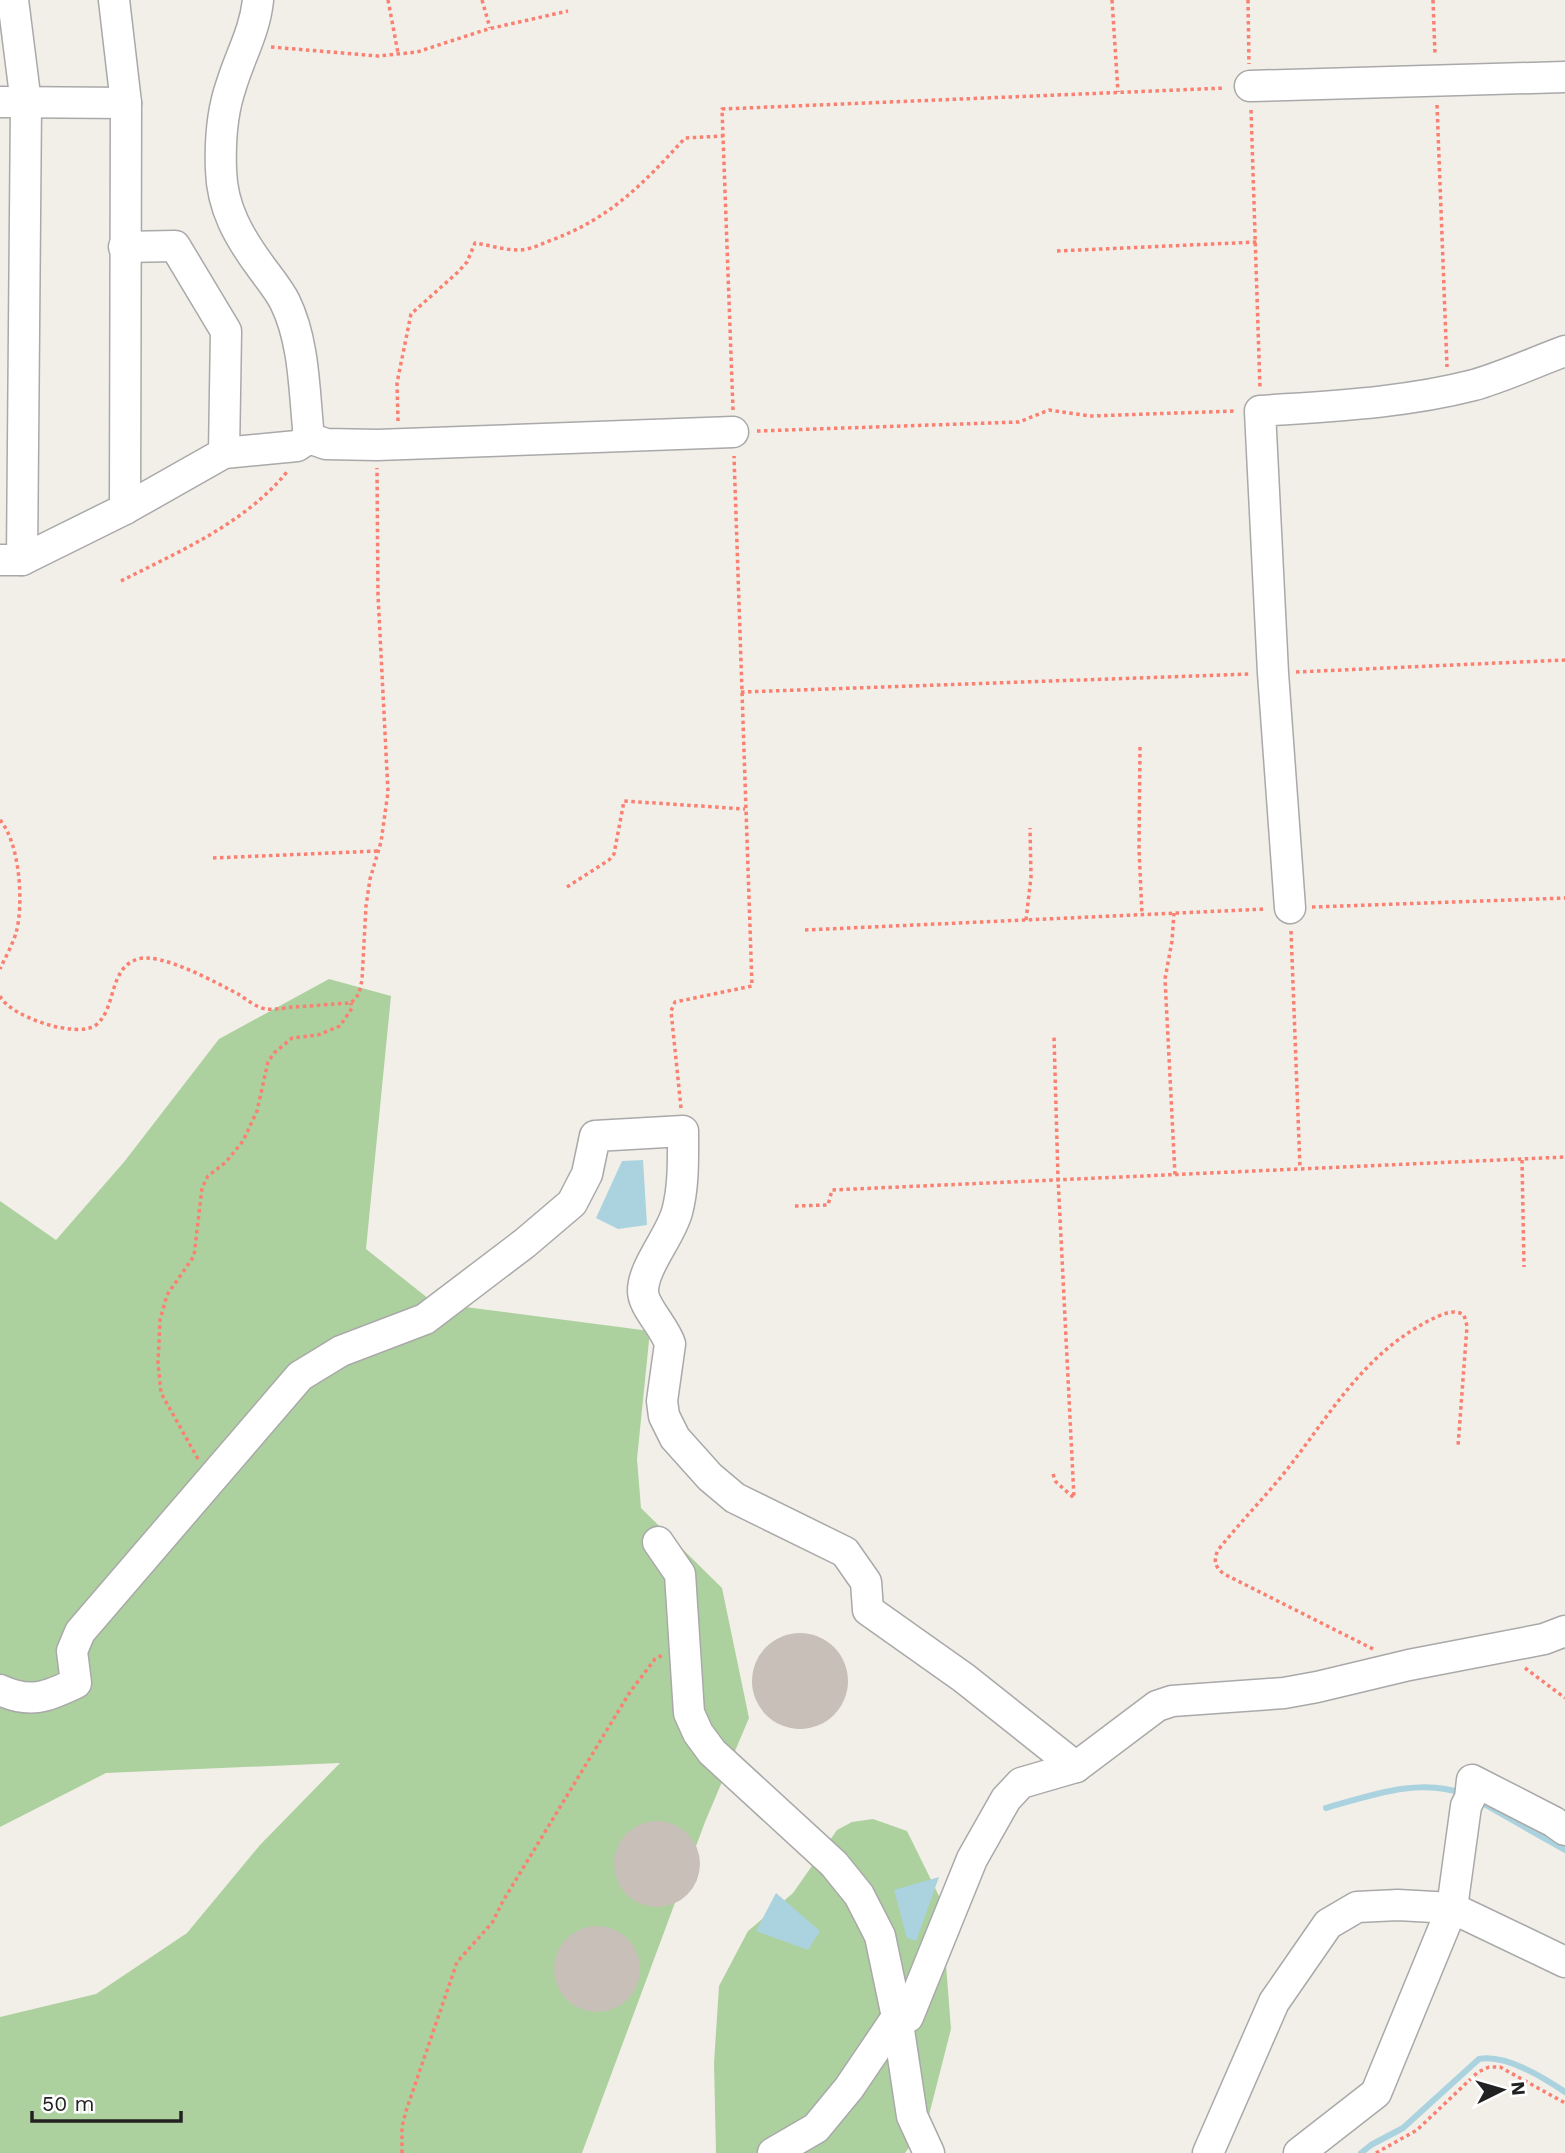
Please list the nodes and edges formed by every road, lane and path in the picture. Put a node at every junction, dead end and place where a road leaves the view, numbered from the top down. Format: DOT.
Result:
graph roads {
  1 [pos="13,0"];
  2 [pos="114,0"];
  3 [pos="258,0"];
  4 [pos="387,0"];
  5 [pos="482,0"];
  6 [pos="1112,0"];
  7 [pos="1248,0"];
  8 [pos="1433,0"];
  9 [pos="568,12"];
  10 [pos="490,28"];
  11 [pos="249,43"];
  12 [pos="398,54"];
  13 [pos="1565,77"];
  14 [pos="1436,81"];
  15 [pos="1250,86"];
  16 [pos="1118,92"];
  17 [pos="13,103"];
  18 [pos="126,103"];
  19 [pos="723,136"];
  20 [pos="1257,242"];
  21 [pos="124,247"];
  22 [pos="1057,251"];
  23 [pos="1565,351"];
  24 [pos="1447,390"];
  25 [pos="1260,411"];
  26 [pos="733,432"];
  27 [pos="303,442"];
  28 [pos="388,444"];
  29 [pos="224,453"];
  30 [pos="125,509"];
  31 [pos="11,560"];
  32 [pos="121,581"];
  33 [pos="1565,660"];
  34 [pos="1273,673"];
  35 [pos="741,692"];
  36 [pos="1140,747"];
  37 [pos="745,809"];
  38 [pos="0,820"];
  39 [pos="1030,828"];
  40 [pos="379,851"];
  41 [pos="212,858"];
  42 [pos="567,887"];
  43 [pos="1565,898"];
  44 [pos="1290,908"];
  45 [pos="1174,913"];
  46 [pos="1142,915"];
  47 [pos="1026,920"];
  48 [pos="805,930"];
  49 [pos="0,969"];
  50 [pos="0,996"];
  51 [pos="351,1003"];
  52 [pos="1054,1036"];
  53 [pos="683,1131"];
  54 [pos="1565,1157"];
  55 [pos="1522,1160"];
  56 [pos="1300,1169"];
  57 [pos="1175,1175"];
  58 [pos="1058,1178"];
  59 [pos="794,1206"];
  60 [pos="1524,1267"];
  61 [pos="1458,1446"];
  62 [pos="1053,1474"];
  63 [pos="211,1482"];
  64 [pos="658,1542"];
  65 [pos="1565,1631"];
  66 [pos="1503,1646"];
  67 [pos="685,1653"];
  68 [pos="1396,1668"];
  69 [pos="0,1690"];
  70 [pos="1565,1698"];
  71 [pos="1076,1767"];
  72 [pos="1565,1830"];
  73 [pos="1452,1908"];
  74 [pos="1565,1962"];
  75 [pos="897,2017"];
  76 [pos="1565,2103"];
  77 [pos="402,2153"];
  78 [pos="773,2153"];
  79 [pos="929,2153"];
  80 [pos="1208,2153"];
  81 [pos="1299,2153"];
  82 [pos="1376,2153"];
  1 -- 17 [label="street"];
  2 -- 18 [label="street"];
  3 -- 11 [label="street"];
  4 -- 12 [label="path"];
  5 -- 10 [label="path"];
  6 -- 16 [label="path"];
  7 -- 15 [label="path"];
  8 -- 14 [label="path"];
  9 -- 10 [label="path"];
  10 -- 12 [label="path"];
  11 -- 12 [label="path"];
  11 -- 27 [label="street"];
  13 -- 14 [label="street"];
  14 -- 15 [label="street"];
  14 -- 24 [label="path"];
  15 -- 16 [label="path"];
  15 -- 20 [label="path"];
  16 -- 19 [label="path"];
  17 -- 18 [label="street"];
  17 -- 31 [label="street"];
  18 -- 21 [label="street"];
  19 -- 26 [label="path"];
  19 -- 28 [label="path"];
  20 -- 22 [label="path"];
  20 -- 25 [label="path"];
  21 -- 29 [label="street"];
  21 -- 30 [label="street"];
  23 -- 24 [label="street"];
  24 -- 25 [label="street"];
  25 -- 26 [label="path"];
  25 -- 34 [label="street"];
  26 -- 28 [label="street"];
  26 -- 35 [label="path"];
  27 -- 28 [label="street"];
  27 -- 29 [label="street"];
  27 -- 32 [label="path"];
  28 -- 40 [label="path"];
  29 -- 30 [label="street"];
  30 -- 31 [label="street"];
  33 -- 34 [label="path"];
  34 -- 35 [label="path"];
  34 -- 44 [label="street"];
  35 -- 37 [label="path"];
  36 -- 46 [label="path"];
  37 -- 42 [label="path"];
  37 -- 53 [label="path"];
  38 -- 49 [label="path"];
  39 -- 47 [label="path"];
  40 -- 41 [label="path"];
  40 -- 51 [label="path"];
  43 -- 44 [label="path"];
  44 -- 45 [label="path"];
  44 -- 56 [label="path"];
  45 -- 46 [label="path"];
  45 -- 57 [label="path"];
  46 -- 47 [label="path"];
  47 -- 48 [label="path"];
  50 -- 51 [label="path"];
  51 -- 63 [label="path"];
  52 -- 58 [label="path"];
  53 -- 63 [label="street"];
  53 -- 71 [label="street"];
  54 -- 55 [label="path"];
  55 -- 56 [label="path"];
  55 -- 60 [label="path"];
  56 -- 57 [label="path"];
  57 -- 58 [label="path"];
  58 -- 59 [label="path"];
  58 -- 62 [label="path"];
  61 -- 68 [label="path"];
  63 -- 69 [label="street"];
  64 -- 67 [label="street"];
  65 -- 66 [label="street"];
  66 -- 68 [label="street"];
  66 -- 70 [label="path"];
  67 -- 75 [label="street"];
  67 -- 77 [label="path"];
  68 -- 71 [label="street"];
  71 -- 75 [label="street"];
  72 -- 73 [label="street"];
  73 -- 74 [label="street"];
  73 -- 80 [label="street"];
  73 -- 81 [label="street"];
  75 -- 78 [label="street"];
  75 -- 79 [label="street"];
  76 -- 82 [label="path"];
}
